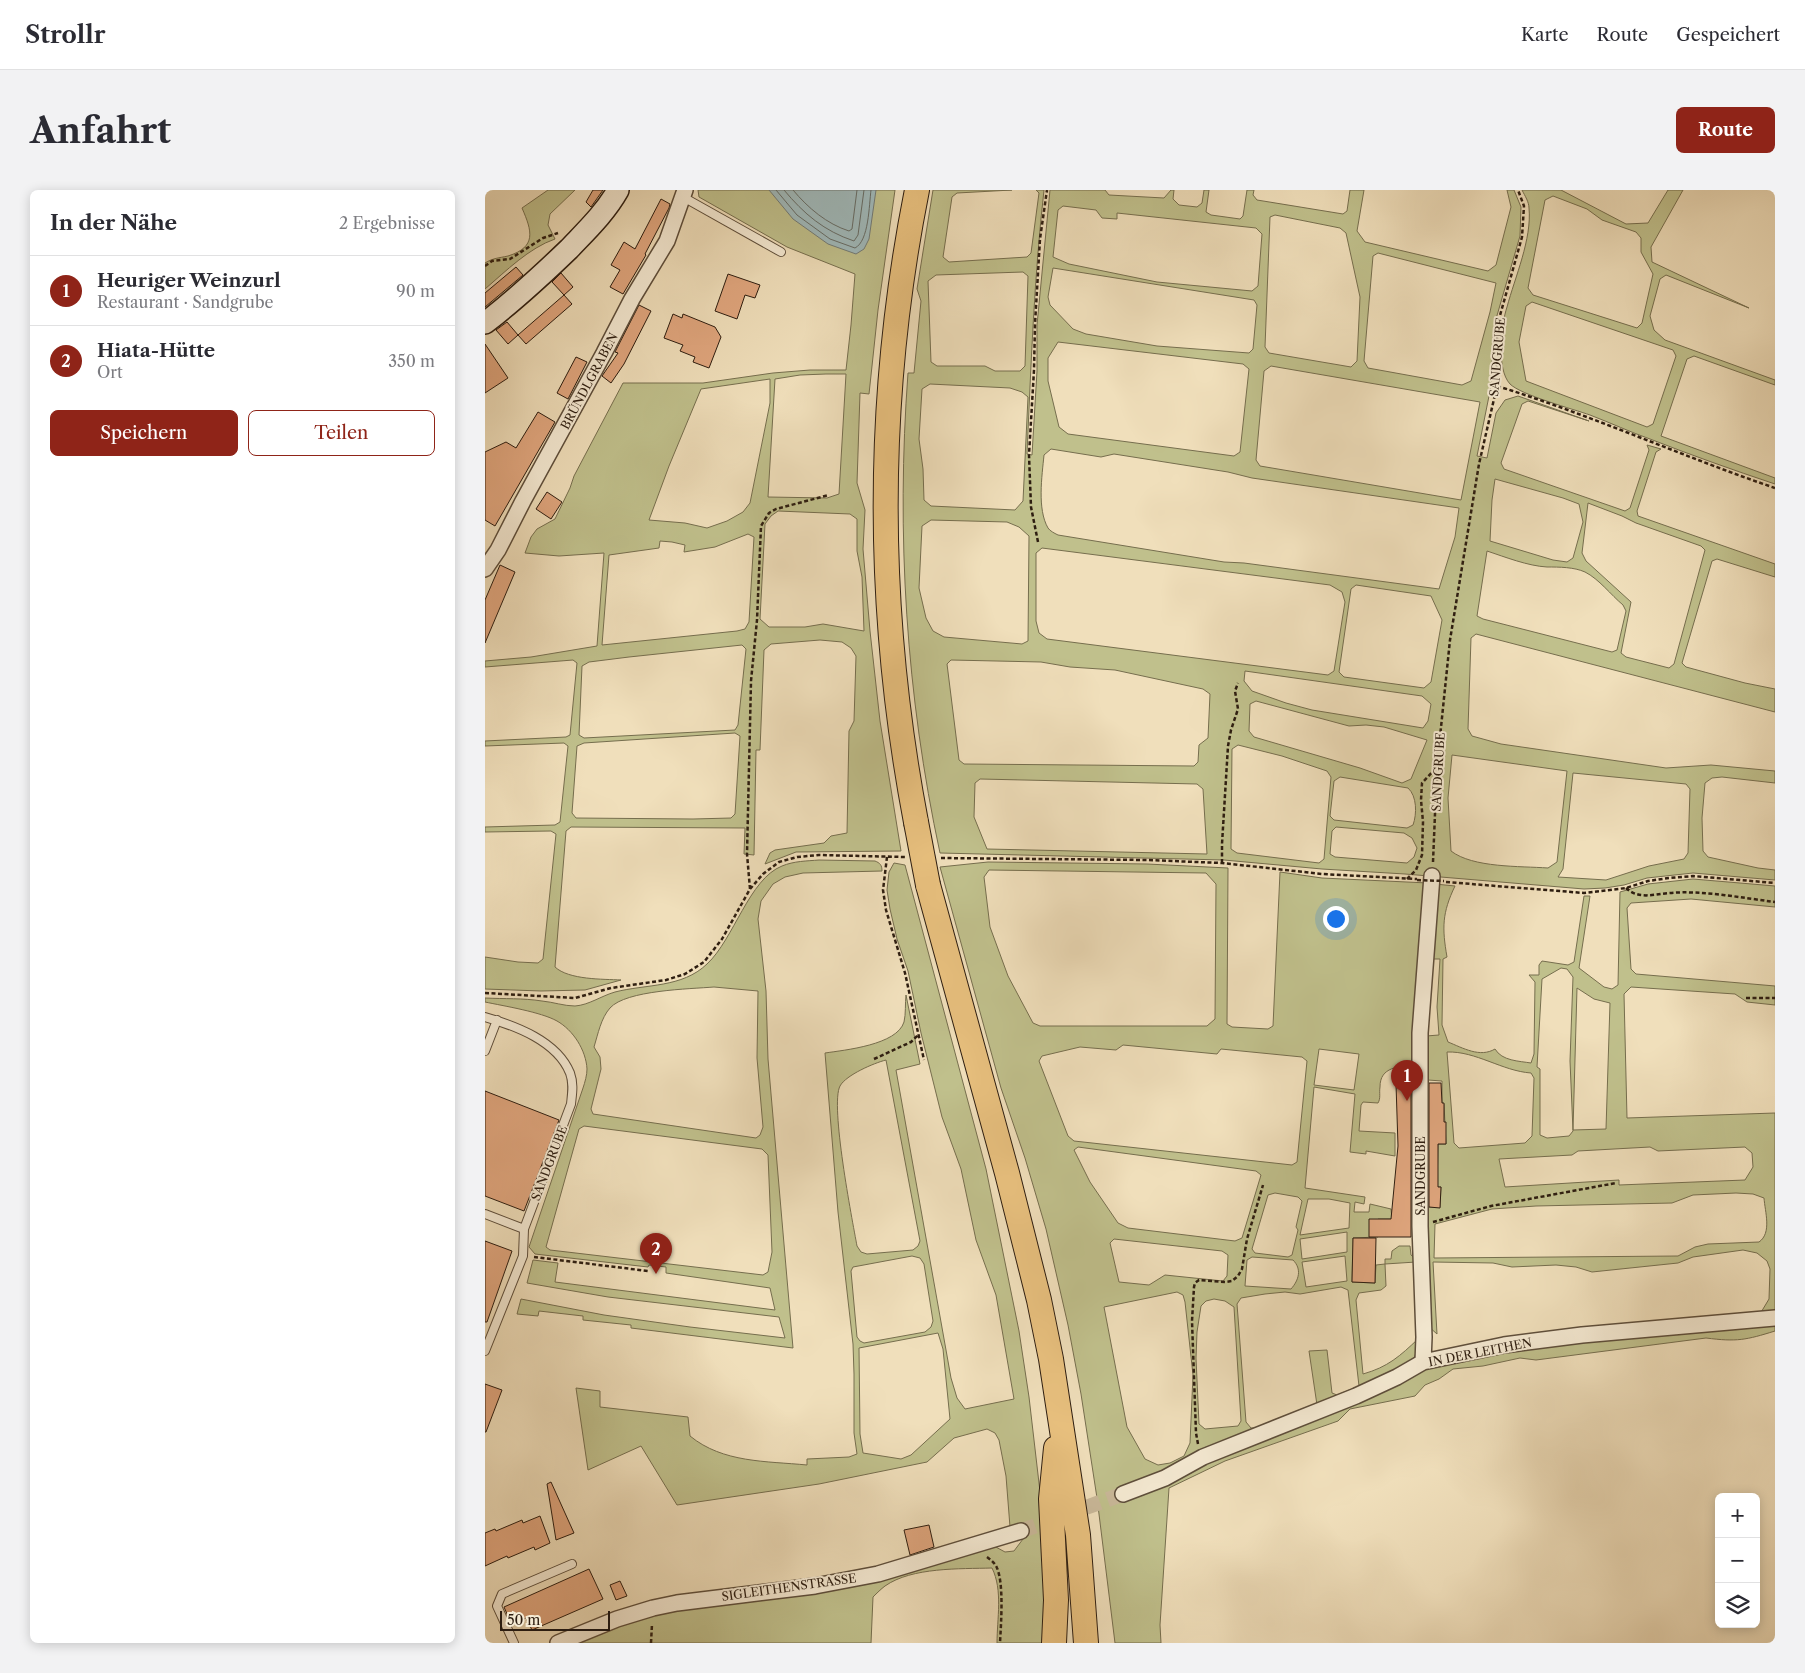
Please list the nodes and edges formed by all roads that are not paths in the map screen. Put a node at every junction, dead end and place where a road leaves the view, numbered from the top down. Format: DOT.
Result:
graph roads {
  1 [pos="618,190"];
  2 [pos="917,190"];
  3 [pos="684,194"];
  4 [pos="781,252"];
  5 [pos="485,323"];
  6 [pos="485,569"];
  7 [pos="1431,879"];
  8 [pos="485,1017"];
  9 [pos="497,1020"];
  10 [pos="485,1051"];
  11 [pos="485,1214"];
  12 [pos="524,1229"];
  13 [pos="1775,1318"];
  14 [pos="485,1350"];
  15 [pos="1423,1362"];
  16 [pos="1060,1416"];
  17 [pos="1123,1494"];
  18 [pos="1021,1531"];
  19 [pos="572,1564"];
  20 [pos="1087,1640"];
  21 [pos="514,1643"];
  22 [pos="558,1643"];
  23 [pos="1054,1643"];
  1 -- 5 [label="street"];
  2 -- 16 [label="main road, bridge"];
  3 -- 4 [label="lane"];
  3 -- 6 [label="street, BRÜNDLGRABEN"];
  7 -- 15 [label="street, SANDGRUBE"];
  8 -- 9 [label="lane, SANDGRUBE"];
  9 -- 10 [label="lane"];
  9 -- 12 [label="lane, SANDGRUBE"];
  11 -- 12 [label="lane"];
  12 -- 14 [label="lane, SANDGRUBE"];
  13 -- 15 [label="street, IN DER LEITHEN"];
  15 -- 17 [label="street, IN DER LEITHEN"];
  16 -- 20 [label="main road"];
  16 -- 23 [label="main road"];
  18 -- 22 [label="street, SIGLEITHENSTRASSE"];
  19 -- 21 [label="lane"];
}
